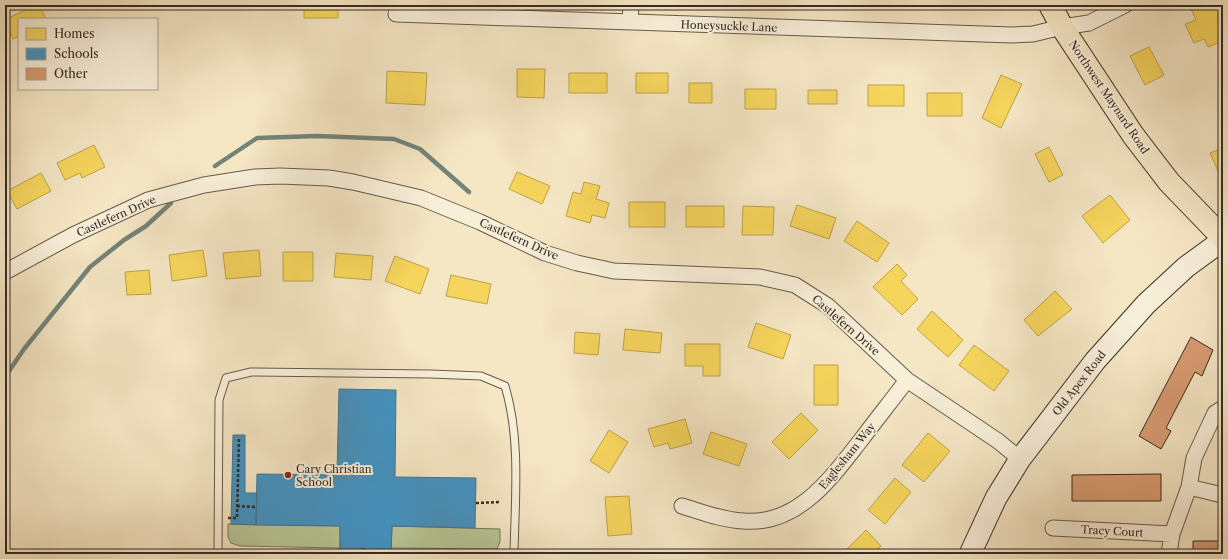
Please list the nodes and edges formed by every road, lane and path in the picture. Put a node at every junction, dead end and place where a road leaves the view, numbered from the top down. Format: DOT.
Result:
graph roads {
  1 [pos="631,5"];
  2 [pos="1050,5"];
  3 [pos="1125,5"];
  4 [pos="396,14"];
  5 [pos="630,22"];
  6 [pos="1062,27"];
  7 [pos="1223,239"];
  8 [pos="5,272"];
  9 [pos="907,380"];
  10 [pos="1223,408"];
  11 [pos="239,438"];
  12 [pos="1020,458"];
  13 [pos="233,472"];
  14 [pos="238,472"];
  15 [pos="1189,487"];
  16 [pos="1223,493"];
  17 [pos="501,502"];
  18 [pos="476,503"];
  19 [pos="237,506"];
  20 [pos="682,506"];
  21 [pos="256,507"];
  22 [pos="228,518"];
  23 [pos="1053,528"];
  24 [pos="1172,534"];
  25 [pos="363,548"];
  26 [pos="218,554"];
  27 [pos="363,554"];
  28 [pos="514,554"];
  29 [pos="970,554"];
  30 [pos="1169,554"];
  1 -- 5 [label="street"];
  2 -- 6 [label="main road, Northwest Maynard Road"];
  3 -- 6 [label="street, Honeysuckle Lane"];
  4 -- 5 [label="street, Honeysuckle Lane"];
  5 -- 6 [label="street, Honeysuckle Lane"];
  6 -- 7 [label="main road, Northwest Maynard Road"];
  7 -- 12 [label="main road, Old Apex Road"];
  8 -- 9 [label="street, Castlefern Drive"];
  9 -- 12 [label="street, Castlefern Drive"];
  9 -- 20 [label="street, Eaglesham Way"];
  10 -- 15 [label="street"];
  11 -- 14 [label="path"];
  12 -- 29 [label="main road, Old Apex Road"];
  13 -- 14 [label="path"];
  14 -- 19 [label="path"];
  15 -- 16 [label="street"];
  15 -- 24 [label="street"];
  17 -- 18 [label="path"];
  19 -- 21 [label="path"];
  19 -- 22 [label="path"];
  23 -- 24 [label="street, Tracy Court"];
  24 -- 30 [label="street"];
  25 -- 27 [label="path"];
  26 -- 28 [label="lane"];
}
